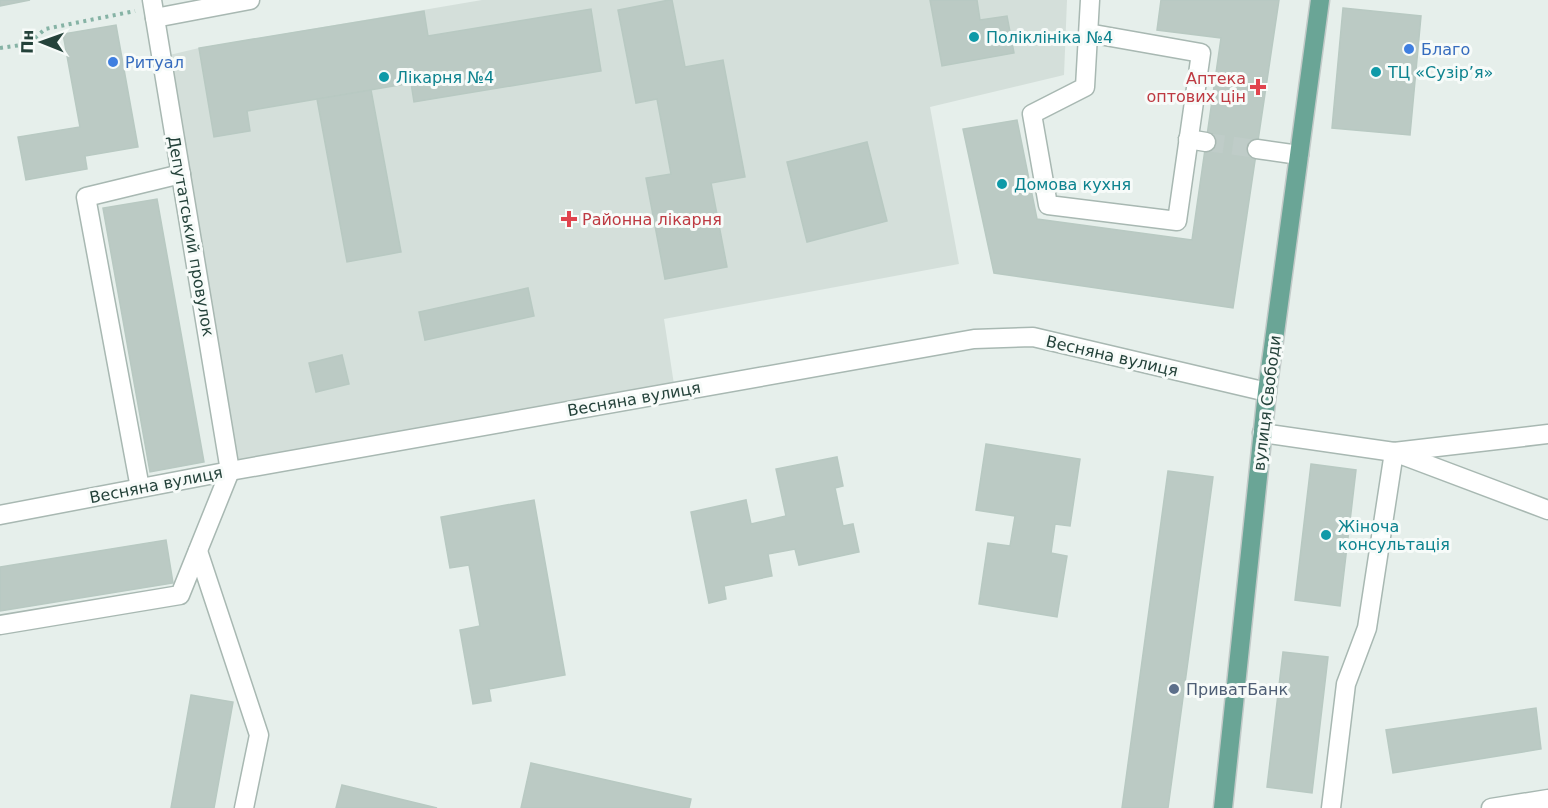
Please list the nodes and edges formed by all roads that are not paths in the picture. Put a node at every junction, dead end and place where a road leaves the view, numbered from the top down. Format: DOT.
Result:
graph roads {
  1 [pos="250,0"];
  2 [pos="1090,0"];
  3 [pos="1320,0"];
  4 [pos="153,8"];
  5 [pos="1088,33"];
  6 [pos="1257,149"];
  7 [pos="1299,155"];
  8 [pos="181,174"];
  9 [pos="1267,392"];
  10 [pos="1262,433"];
  11 [pos="1548,434"];
  12 [pos="1394,452"];
  13 [pos="230,471"];
  14 [pos="140,488"];
  15 [pos="1548,510"];
  16 [pos="0,515"];
  17 [pos="198,551"];
  18 [pos="0,625"];
  19 [pos="1548,799"];
  20 [pos="244,808"];
  21 [pos="1223,808"];
  22 [pos="1331,808"];
  23 [pos="1491,808"];
  1 -- 4 [label="street"];
  2 -- 5 [label="street"];
  3 -- 7 [label="main road, вулиця Свободи"];
  4 -- 8 [label="street, Депутатський провулок"];
  5 -- 5 [label="street"];
  6 -- 7 [label="street"];
  7 -- 9 [label="main road, вулиця Свободи"];
  8 -- 13 [label="street, Депутатський провулок"];
  8 -- 14 [label="street"];
  9 -- 10 [label="main road, вулиця Свободи"];
  9 -- 13 [label="street, Весняна вулиця"];
  10 -- 12 [label="street"];
  10 -- 21 [label="main road, вулиця Свободи"];
  11 -- 12 [label="street"];
  12 -- 15 [label="street"];
  12 -- 22 [label="street"];
  13 -- 14 [label="street, Весняна вулиця"];
  13 -- 17 [label="street"];
  14 -- 16 [label="street, Весняна вулиця"];
  17 -- 18 [label="street"];
  17 -- 20 [label="street"];
  19 -- 23 [label="street"];
}
